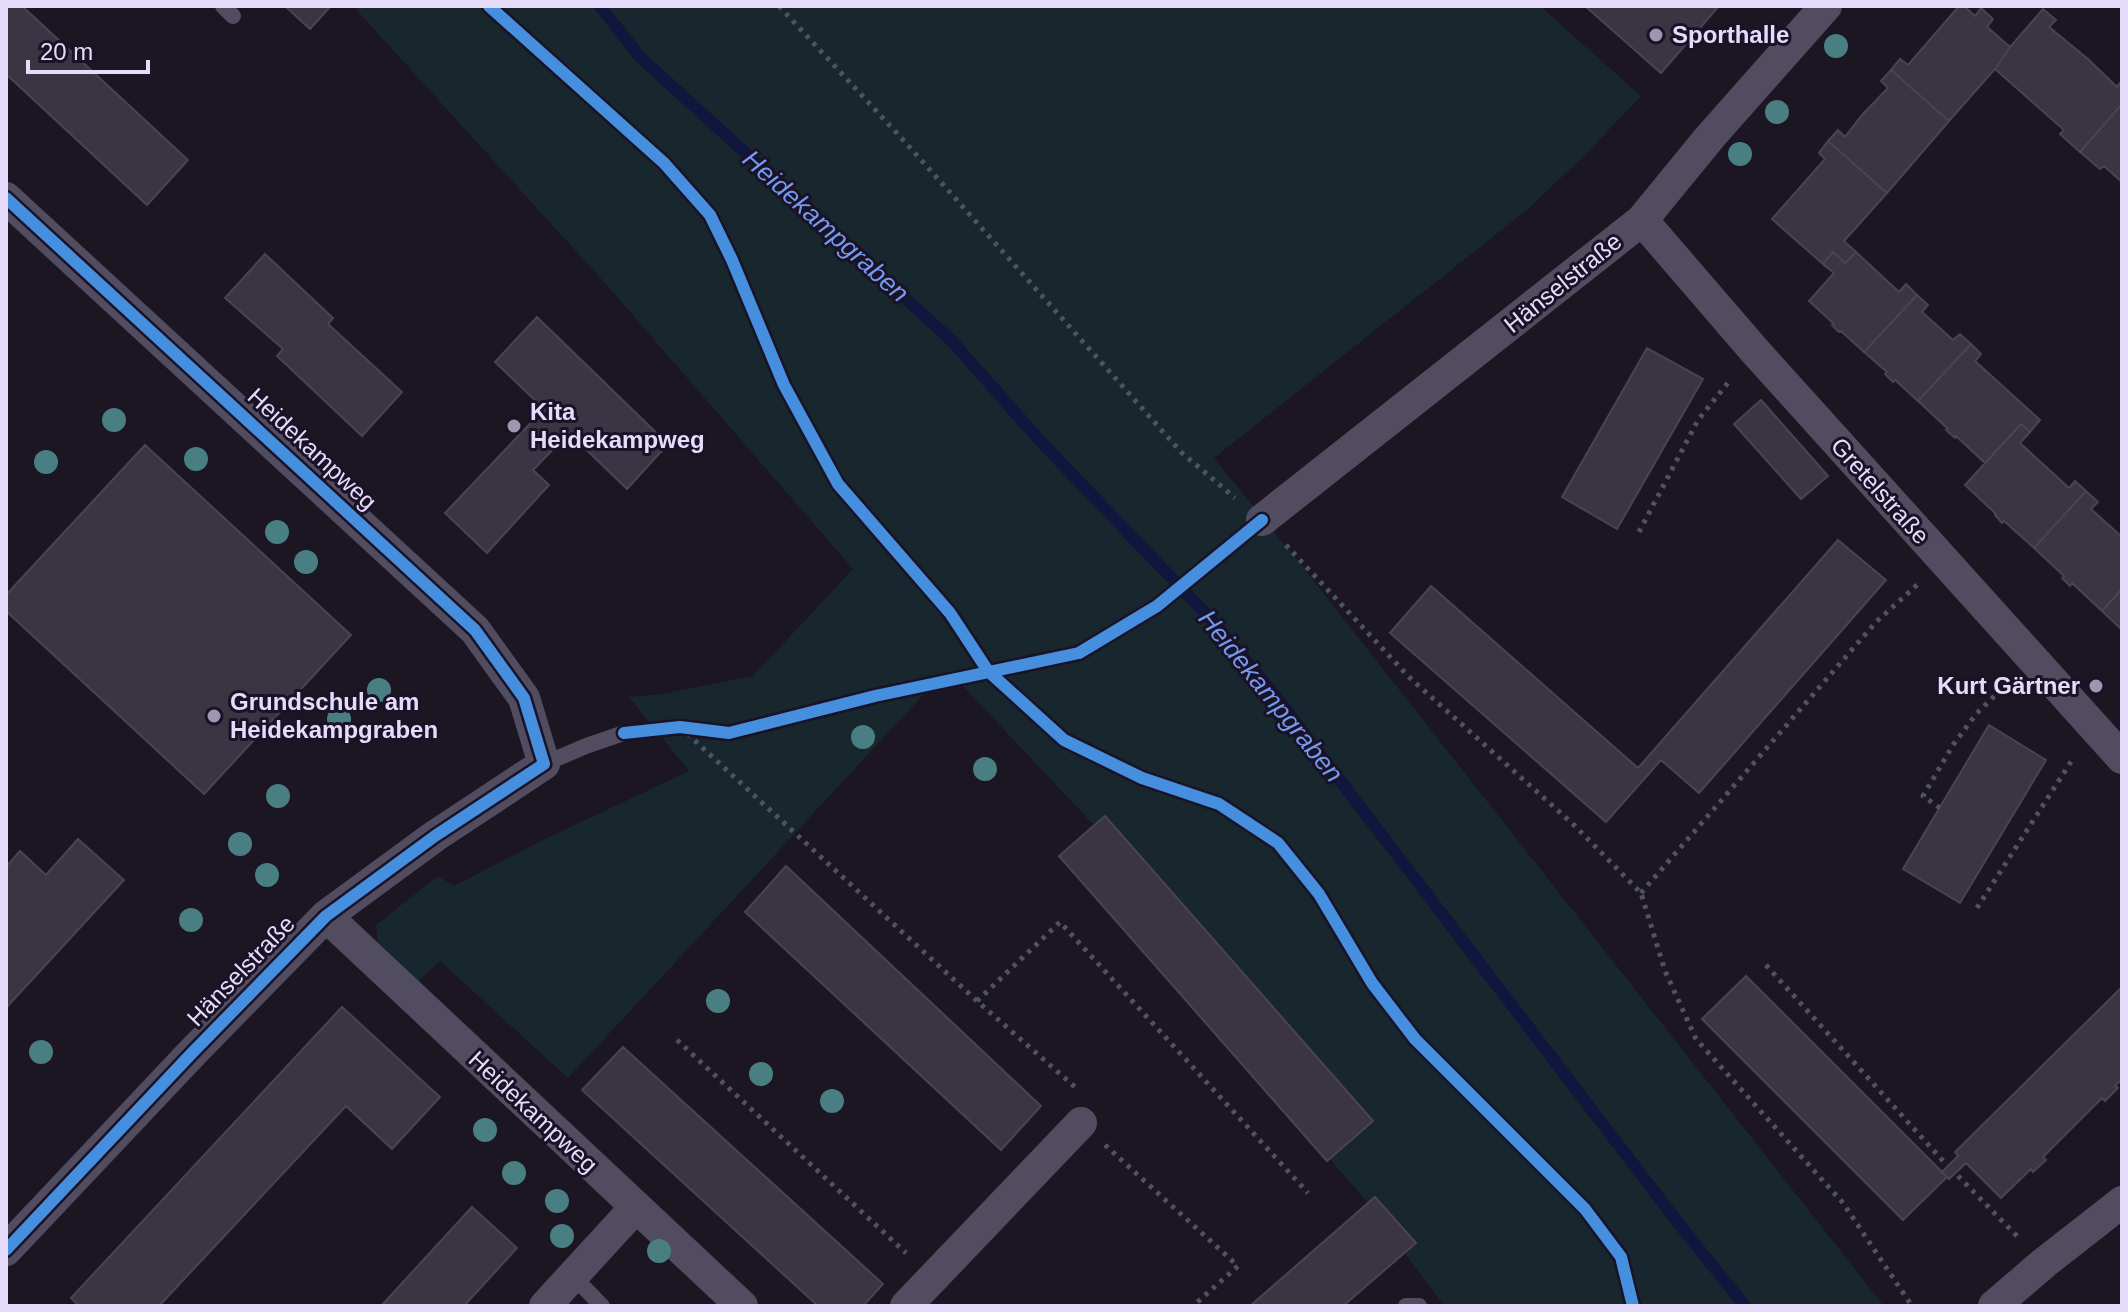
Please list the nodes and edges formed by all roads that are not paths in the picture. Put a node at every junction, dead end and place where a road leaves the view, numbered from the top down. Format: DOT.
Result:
graph roads {
  1 [pos="1826,6"];
  2 [pos="6,198"];
  3 [pos="1642,220"];
  4 [pos="1262,520"];
  5 [pos="624,733"];
  6 [pos="2122,758"];
  7 [pos="544,764"];
  8 [pos="326,916"];
  9 [pos="1082,1108"];
  10 [pos="2122,1202"];
  11 [pos="635,1208"];
  12 [pos="6,1250"];
  13 [pos="573,1276"];
  14 [pos="545,1306"];
  15 [pos="602,1306"];
  16 [pos="742,1306"];
  17 [pos="906,1306"];
  18 [pos="1406,1306"];
  19 [pos="1419,1306"];
  20 [pos="1994,1306"];
  1 -- 3 [label="street, Hänselstraße"];
  2 -- 7 [label="street, Heidekampweg"];
  3 -- 4 [label="street, Hänselstraße"];
  3 -- 6 [label="street, Gretelstraße"];
  5 -- 7 [label="lane, Hänselstraße"];
  7 -- 8 [label="street, Hänselstraße"];
  8 -- 11 [label="street, Heidekampweg"];
  8 -- 12 [label="street, Hänselstraße"];
  9 -- 17 [label="street"];
  10 -- 20 [label="street"];
  11 -- 13 [label="street"];
  11 -- 16 [label="street, Heidekampweg"];
  13 -- 14 [label="street"];
  13 -- 15 [label="lane"];
  18 -- 19 [label="lane"];
}
